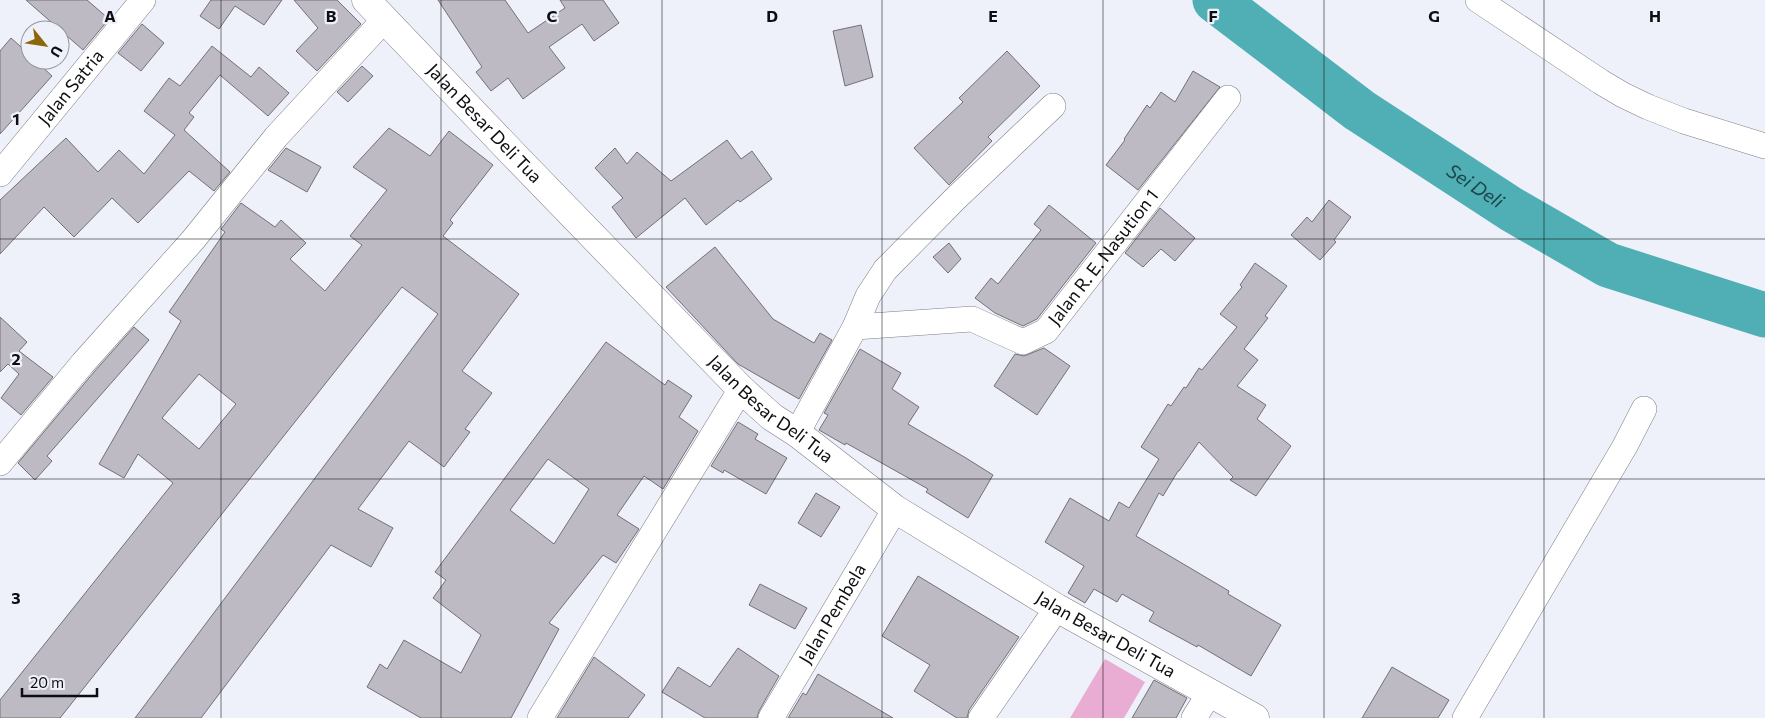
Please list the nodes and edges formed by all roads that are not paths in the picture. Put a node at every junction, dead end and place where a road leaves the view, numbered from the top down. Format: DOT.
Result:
graph roads {
  1 [pos="143,0"];
  2 [pos="366,0"];
  3 [pos="1478,0"];
  4 [pos="384,20"];
  5 [pos="1228,98"];
  6 [pos="1053,106"];
  7 [pos="1765,146"];
  8 [pos="0,174"];
  9 [pos="855,327"];
  10 [pos="741,389"];
  11 [pos="1644,409"];
  12 [pos="798,433"];
  13 [pos="0,463"];
  14 [pos="894,509"];
  15 [pos="1057,608"];
  16 [pos="1209,694"];
  17 [pos="540,718"];
  18 [pos="771,718"];
  19 [pos="981,718"];
  20 [pos="1194,718"];
  21 [pos="1255,718"];
  22 [pos="1465,718"];
  1 -- 8 [label="street, Jalan Satria"];
  2 -- 4 [label="main road, Jalan Besar Deli Tua"];
  3 -- 7 [label="street"];
  4 -- 10 [label="main road, Jalan Besar Deli Tua"];
  4 -- 13 [label="street"];
  5 -- 9 [label="street, Jalan R. E. Nasution 1"];
  6 -- 9 [label="street"];
  9 -- 12 [label="street"];
  10 -- 12 [label="main road, Jalan Besar Deli Tua"];
  10 -- 17 [label="street"];
  11 -- 22 [label="street"];
  12 -- 14 [label="main road, Jalan Besar Deli Tua"];
  14 -- 15 [label="main road, Jalan Besar Deli Tua"];
  14 -- 18 [label="street, Jalan Pembela"];
  15 -- 16 [label="main road, Jalan Besar Deli Tua"];
  15 -- 19 [label="street"];
  16 -- 20 [label="street"];
  16 -- 21 [label="main road, Jalan Besar Deli Tua"];
}
